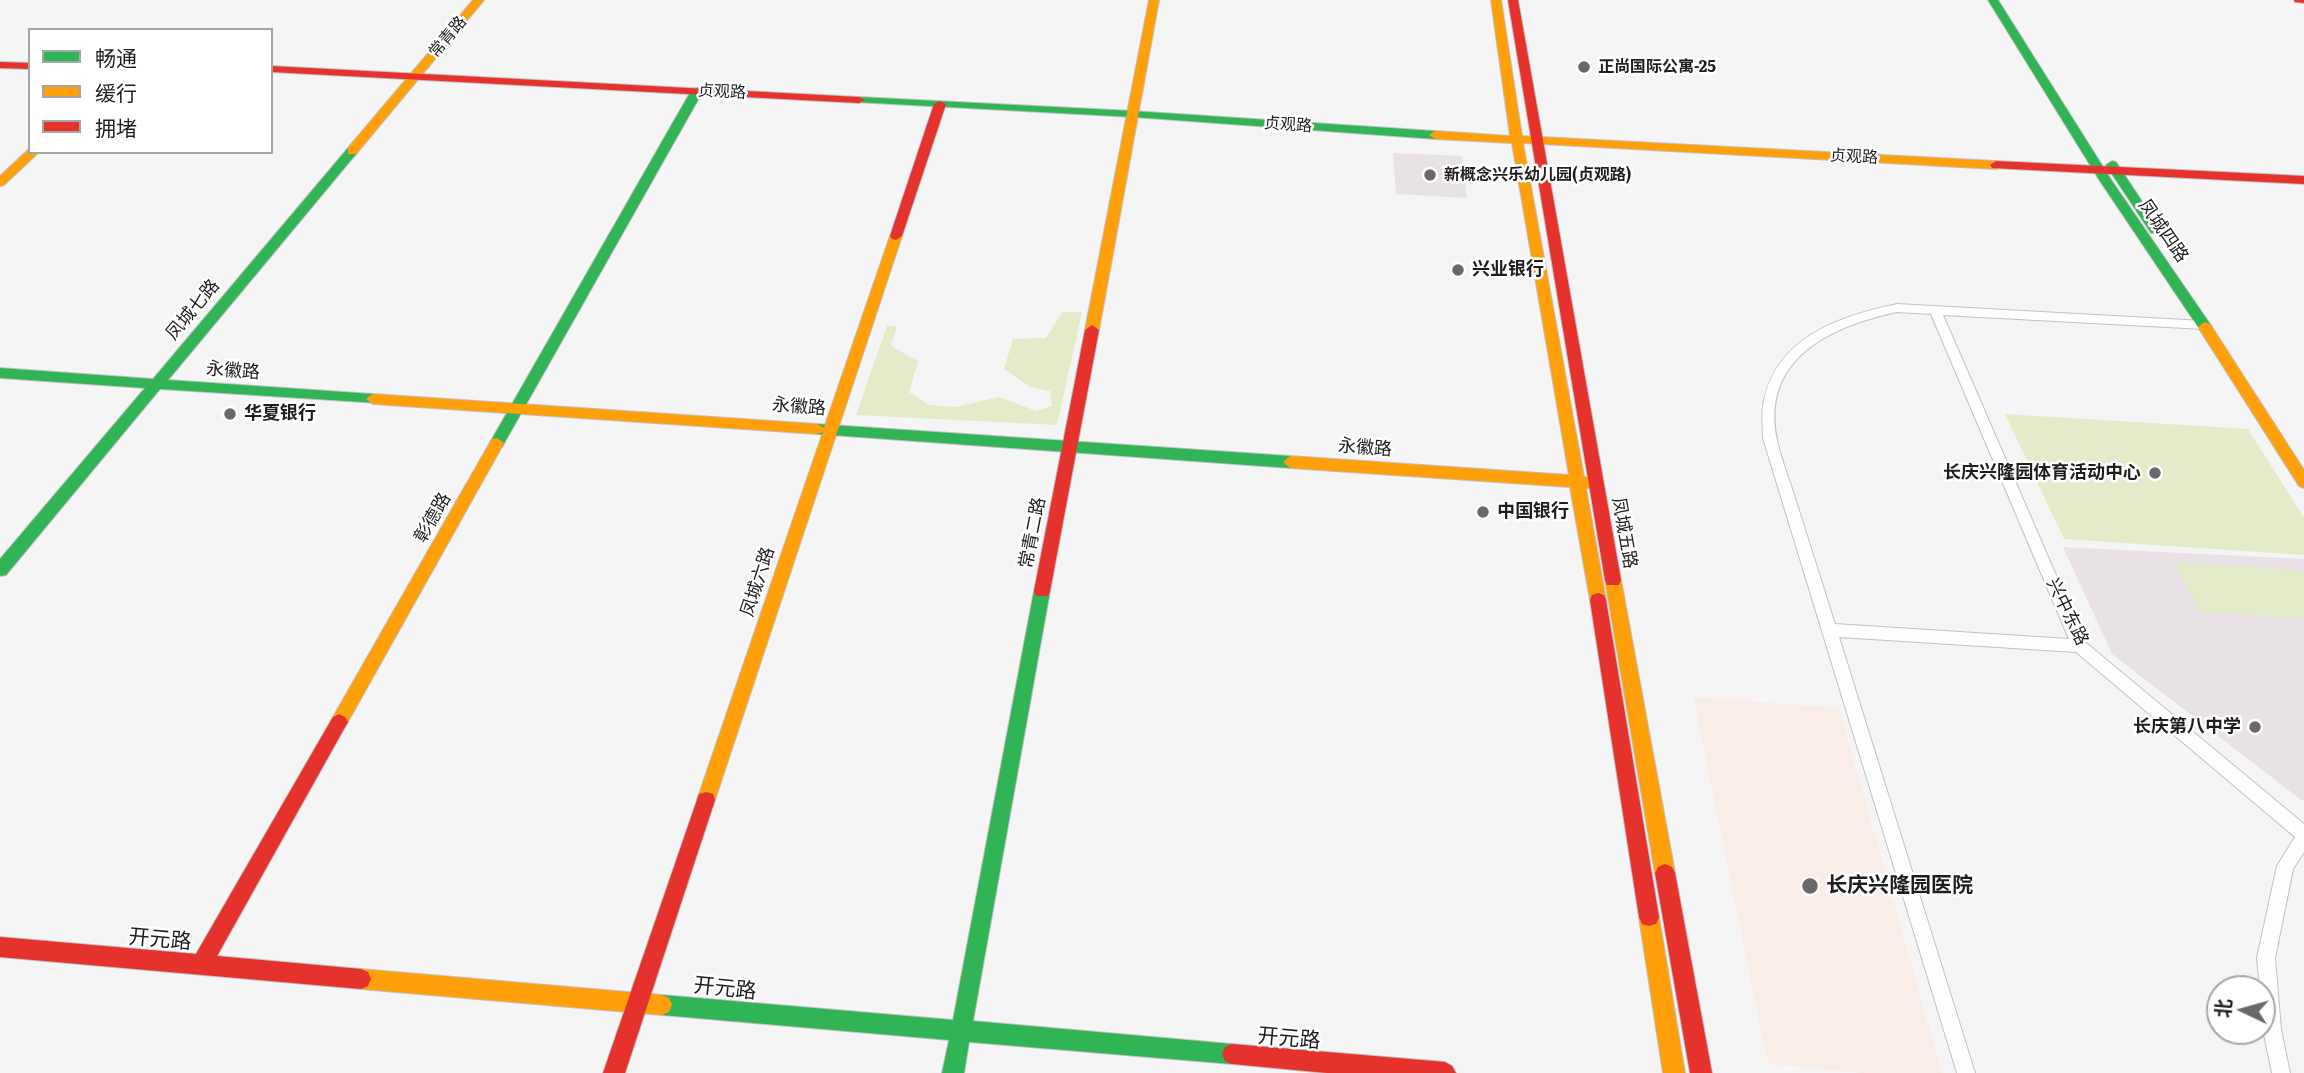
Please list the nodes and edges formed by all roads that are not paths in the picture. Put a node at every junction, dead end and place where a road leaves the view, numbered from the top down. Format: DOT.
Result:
graph roads {
  1 [pos="479,0"];
  2 [pos="1154,0"];
  3 [pos="1496,0"];
  4 [pos="1513,0"];
  5 [pos="1993,0"];
  6 [pos="2003,0"];
  7 [pos="0,57"];
  8 [pos="28,58"];
  9 [pos="0,65"];
  10 [pos="28,66"];
  11 [pos="273,69"];
  12 [pos="273,78"];
  13 [pos="405,80"];
  14 [pos="695,96"];
  15 [pos="939,109"];
  16 [pos="1132,120"];
  17 [pos="1528,146"];
  18 [pos="31,154"];
  19 [pos="2111,176"];
  20 [pos="2304,180"];
  21 [pos="0,182"];
  22 [pos="2304,191"];
  23 [pos="1935,310"];
  24 [pos="2204,325"];
  25 [pos="0,373"];
  26 [pos="149,384"];
  27 [pos="517,408"];
  28 [pos="829,429"];
  29 [pos="1069,445"];
  30 [pos="2304,460"];
  31 [pos="2304,482"];
  32 [pos="1587,483"];
  33 [pos="0,553"];
  34 [pos="0,570"];
  35 [pos="1829,630"];
  36 [pos="2079,646"];
  37 [pos="2304,835"];
  38 [pos="0,947"];
  39 [pos="202,964"];
  40 [pos="639,1001"];
  41 [pos="959,1032"];
  42 [pos="614,1073"];
  43 [pos="953,1073"];
  44 [pos="1445,1073"];
  45 [pos="1674,1073"];
  46 [pos="1701,1073"];
  47 [pos="1966,1073"];
  48 [pos="2281,1073"];
  1 -- 13 [label="street, 常青路"];
  2 -- 16 [label="street, 常青二路"];
  3 -- 17 [label="street, 凤城五路"];
  4 -- 17 [label="street, 凤城五路"];
  5 -- 19 [label="street, 凤城四路"];
  6 -- 19 [label="street, 凤城四路"];
  7 -- 8 [label="street"];
  9 -- 10 [label="street"];
  11 -- 13 [label="street, 贞观路"];
  12 -- 13 [label="street, 贞观路"];
  13 -- 14 [label="street, 贞观路"];
  13 -- 26 [label="street, 凤城七路"];
  14 -- 15 [label="street, 贞观路"];
  14 -- 27 [label="street, 彰德路"];
  15 -- 16 [label="street, 贞观路"];
  15 -- 28 [label="street, 凤城六路"];
  16 -- 17 [label="street, 贞观路"];
  16 -- 29 [label="street, 常青二路"];
  17 -- 19 [label="street, 贞观路"];
  17 -- 32 [label="street, 凤城五路"];
  18 -- 21 [label="street"];
  19 -- 20 [label="street, 贞观路"];
  19 -- 22 [label="street, 贞观路"];
  19 -- 24 [label="street, 凤城四路"];
  19 -- 30 [label="street, 凤城四路"];
  23 -- 24 [label="street"];
  23 -- 35 [label="street"];
  23 -- 36 [label="street, 兴中东路"];
  24 -- 31 [label="street, 凤城四路"];
  25 -- 26 [label="street, 永徽路"];
  26 -- 27 [label="street, 永徽路"];
  26 -- 33 [label="street, 凤城七路"];
  26 -- 34 [label="street, 凤城七路"];
  27 -- 28 [label="street, 永徽路"];
  27 -- 39 [label="street, 彰德路"];
  28 -- 29 [label="street, 永徽路"];
  28 -- 40 [label="street, 凤城六路"];
  29 -- 32 [label="street, 永徽路"];
  29 -- 41 [label="street, 常青二路"];
  32 -- 45 [label="street, 凤城五路"];
  32 -- 46 [label="street, 凤城五路"];
  35 -- 36 [label="street"];
  35 -- 47 [label="street"];
  36 -- 37 [label="street, 兴中东路"];
  37 -- 48 [label="street, 兴中东路"];
  38 -- 39 [label="street, 开元路"];
  39 -- 40 [label="street, 开元路"];
  40 -- 41 [label="street, 开元路"];
  40 -- 42 [label="street, 凤城六路"];
  41 -- 43 [label="street, 常青二路"];
  41 -- 44 [label="street, 开元路"];
}
